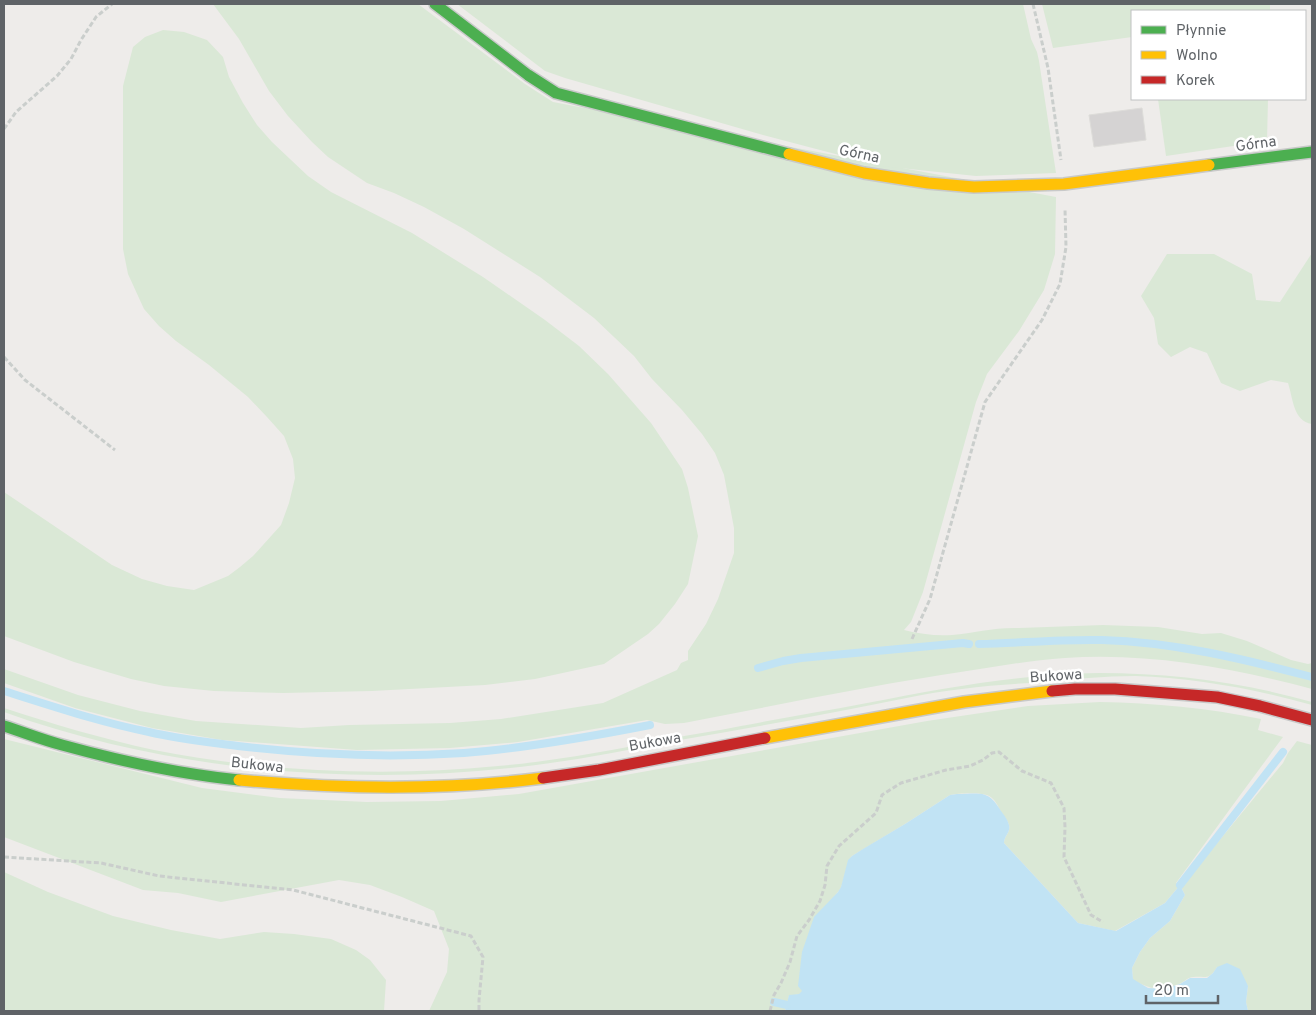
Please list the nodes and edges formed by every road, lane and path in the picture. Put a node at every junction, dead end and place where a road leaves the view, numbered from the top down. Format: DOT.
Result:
graph roads {
  1 [pos="112,4"];
  2 [pos="435,4"];
  3 [pos="1033,4"];
  4 [pos="4,129"];
  5 [pos="1312,152"];
  6 [pos="1064,184"];
  7 [pos="4,358"];
  8 [pos="115,450"];
  9 [pos="912,639"];
  10 [pos="1312,720"];
  11 [pos="4,726"];
  12 [pos="4,857"];
  13 [pos="1103,922"];
  14 [pos="479,1011"];
  15 [pos="770,1011"];
  1 -- 4 [label="path"];
  2 -- 6 [label="street, Górna"];
  3 -- 6 [label="path"];
  5 -- 6 [label="street, Górna"];
  6 -- 9 [label="path"];
  7 -- 8 [label="path"];
  10 -- 11 [label="street, Bukowa"];
  12 -- 14 [label="path"];
  13 -- 15 [label="path"];
}
